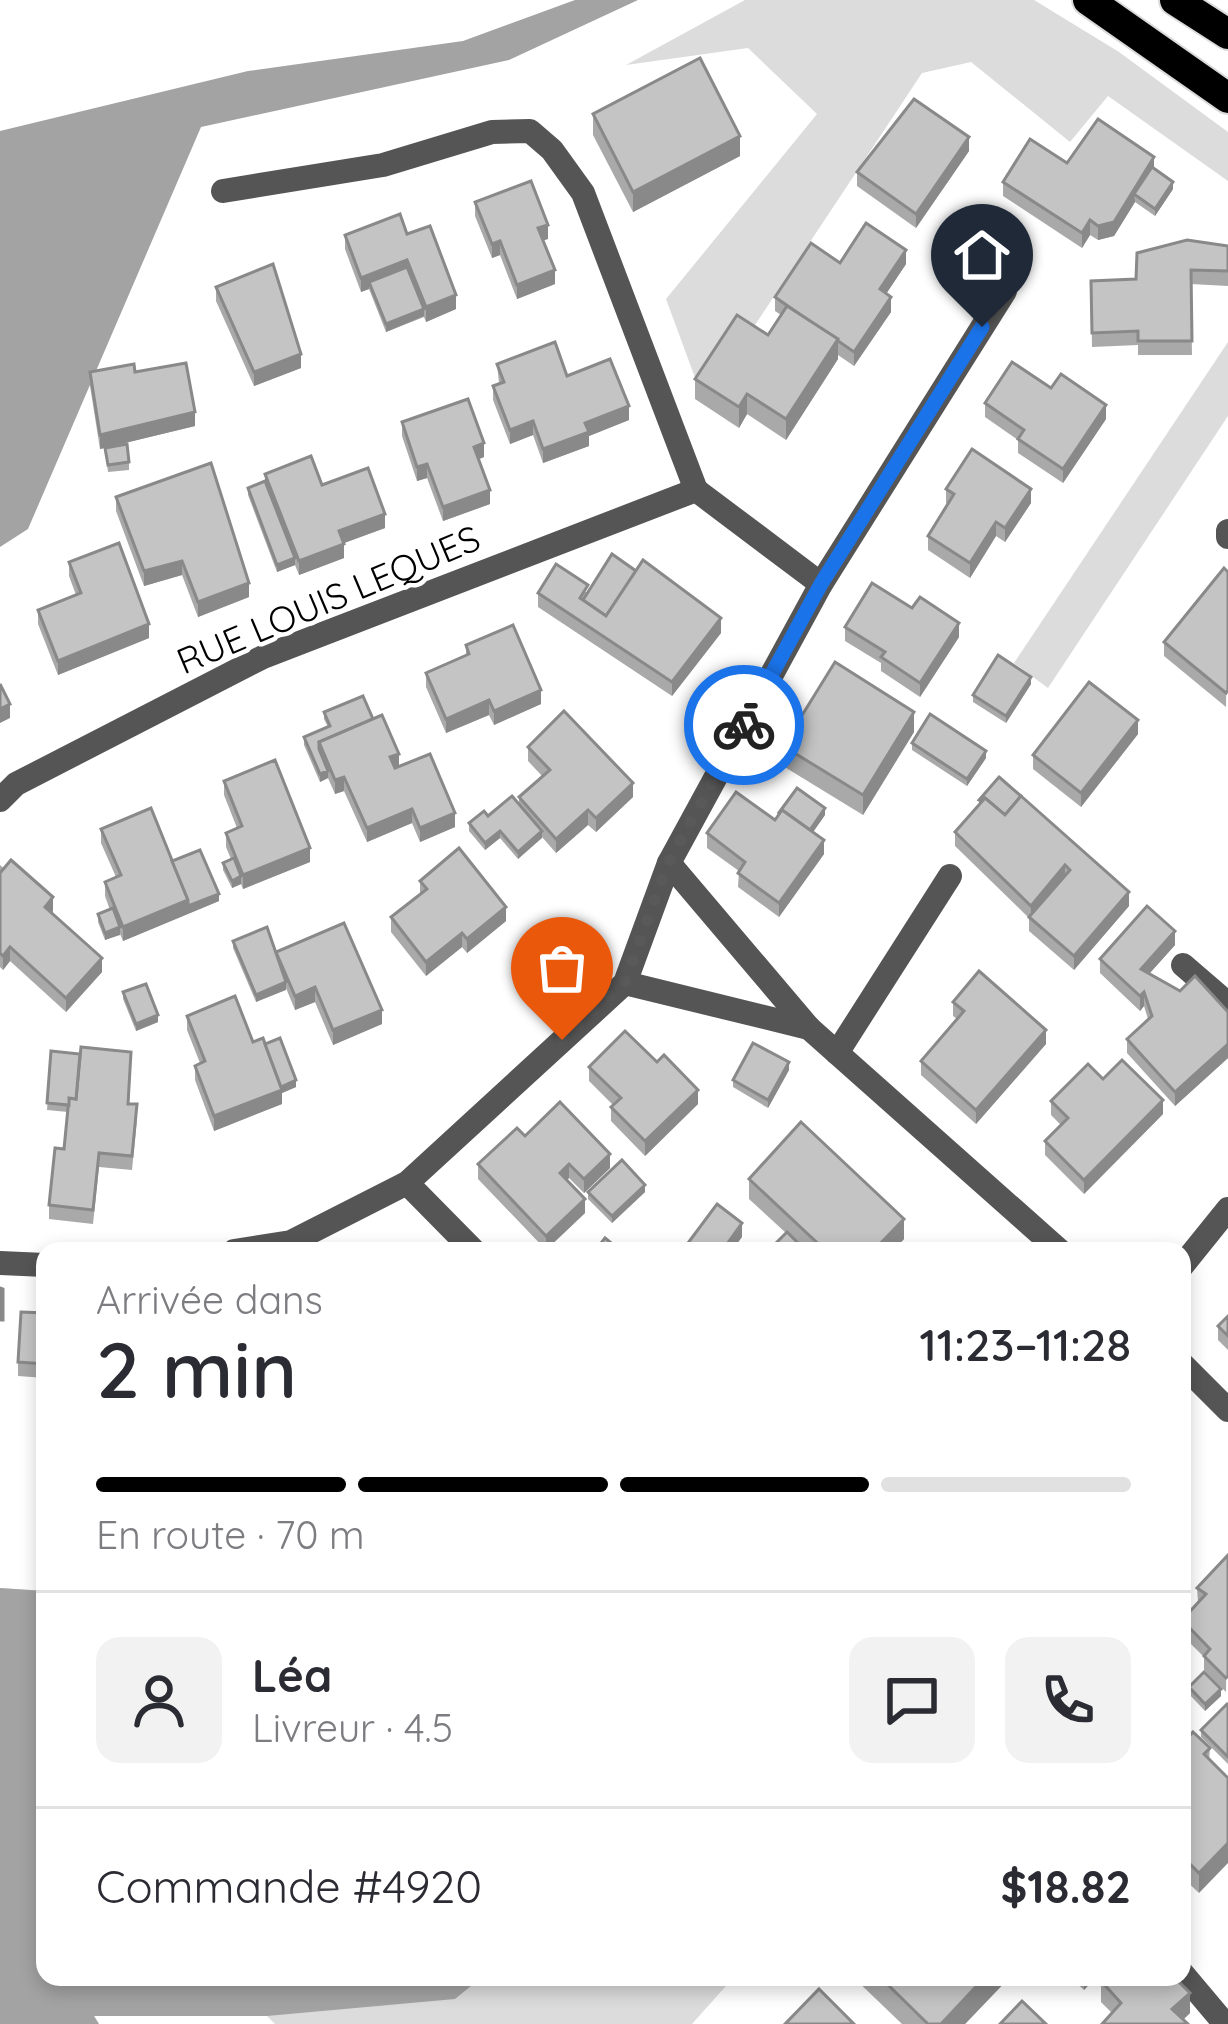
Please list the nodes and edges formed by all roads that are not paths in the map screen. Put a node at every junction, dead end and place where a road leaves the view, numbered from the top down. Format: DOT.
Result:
graph roads {
  1 [pos="1088,0"];
  2 [pos="1175,0"];
  3 [pos="1228,34"];
  4 [pos="1228,98"];
  5 [pos="223,191"];
  6 [pos="1005,291"];
  7 [pos="696,490"];
  8 [pos="821,584"];
  9 [pos="0,800"];
  10 [pos="668,863"];
  11 [pos="950,876"];
  12 [pos="1183,965"];
  13 [pos="625,982"];
  14 [pos="1228,1004"];
  15 [pos="809,1028"];
  16 [pos="837,1053"];
  17 [pos="407,1183"];
  18 [pos="1228,1210"];
  19 [pos="291,1242"];
  20 [pos="465,1242"];
  21 [pos="1050,1242"];
  22 [pos="1191,1255"];
  23 [pos="0,1263"];
  24 [pos="36,1265"];
  25 [pos="1191,1373"];
  26 [pos="1228,1411"];
  27 [pos="1191,1984"];
  28 [pos="1225,2024"];
  1 -- 4 [label="main road"];
  2 -- 3 [label="main road"];
  5 -- 7 [label="street"];
  6 -- 8 [label="street"];
  7 -- 8 [label="street"];
  7 -- 9 [label="street, RUE LOUIS LEQUES"];
  8 -- 10 [label="street"];
  10 -- 13 [label="street"];
  10 -- 15 [label="street"];
  11 -- 16 [label="street"];
  12 -- 14 [label="street"];
  13 -- 15 [label="street"];
  13 -- 17 [label="street"];
  15 -- 16 [label="street"];
  16 -- 21 [label="street"];
  17 -- 19 [label="street"];
  17 -- 20 [label="street"];
  18 -- 22 [label="street"];
  23 -- 24 [label="street"];
  25 -- 26 [label="street"];
  27 -- 28 [label="street"];
}
